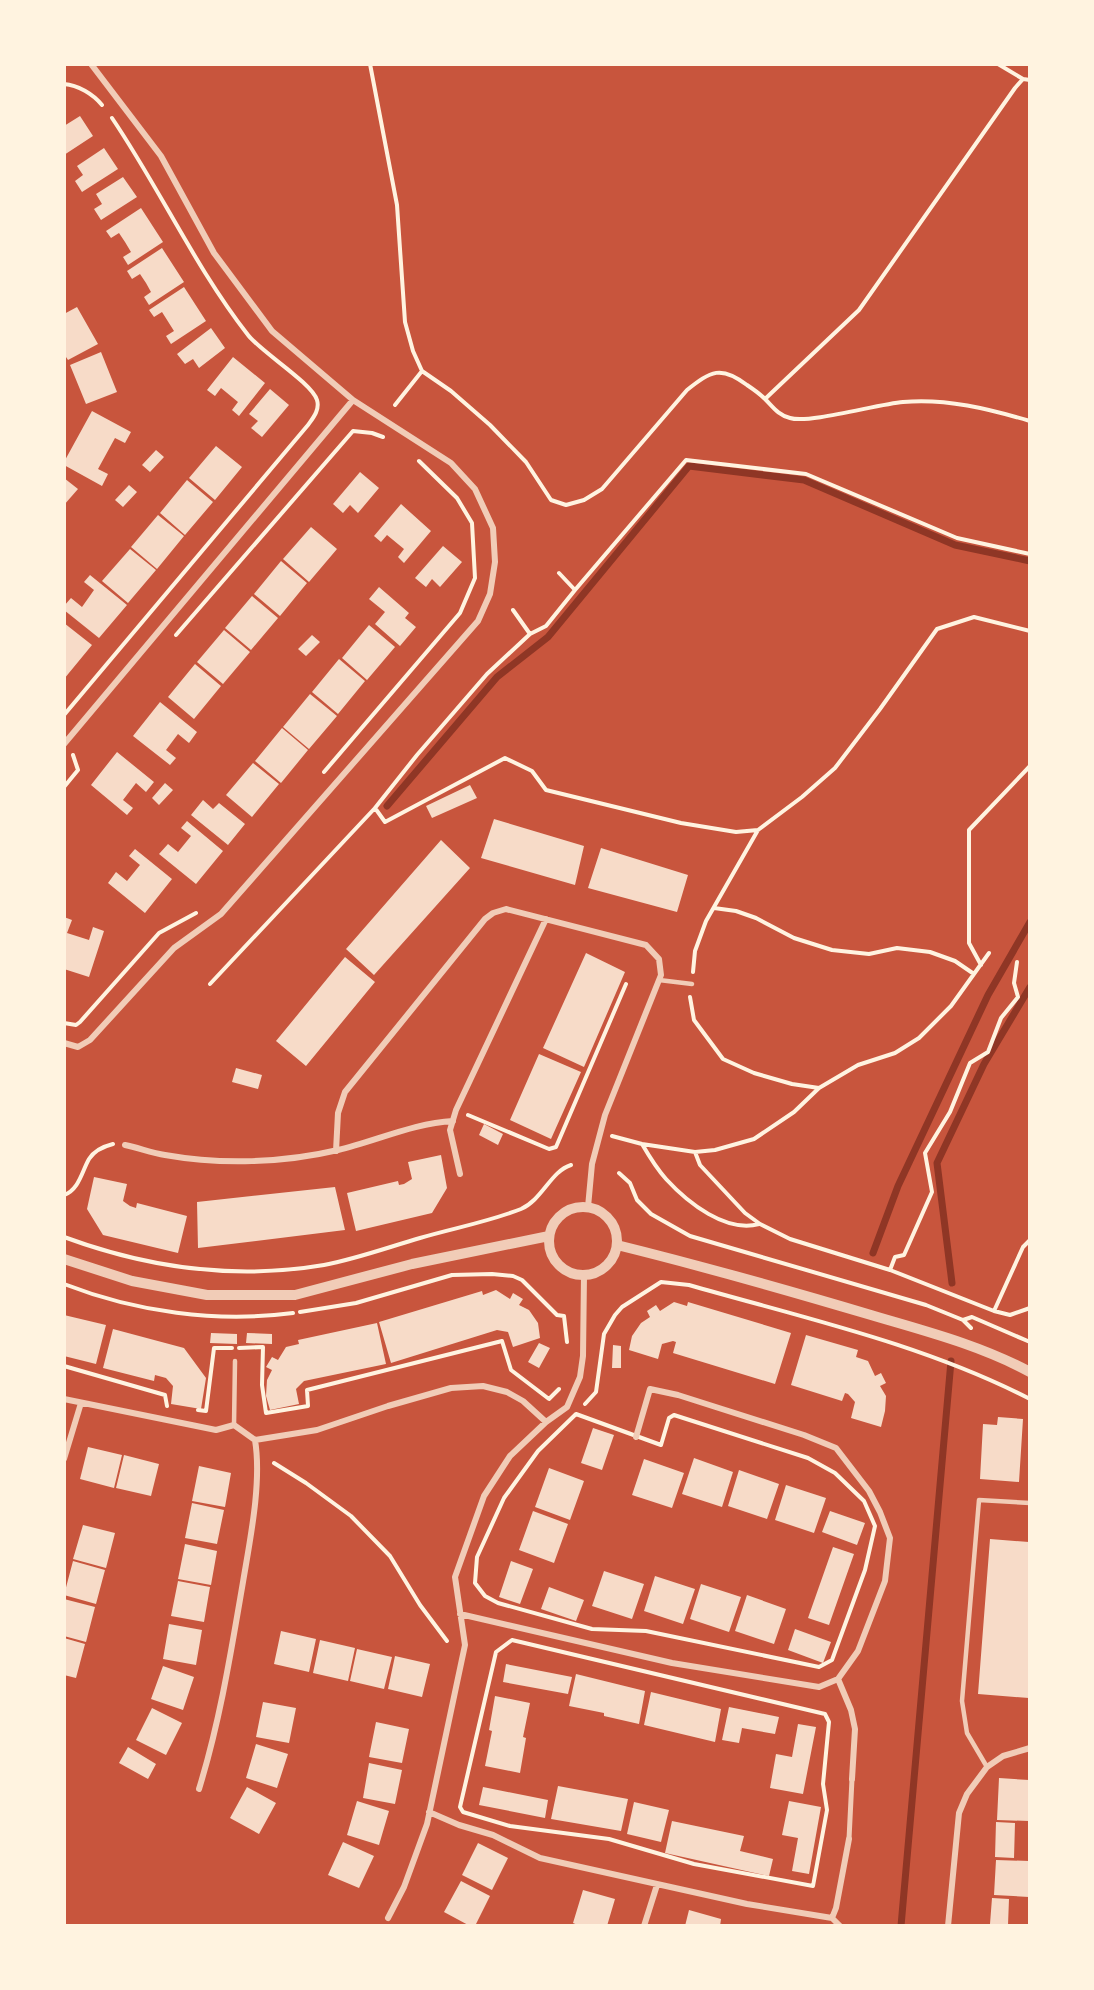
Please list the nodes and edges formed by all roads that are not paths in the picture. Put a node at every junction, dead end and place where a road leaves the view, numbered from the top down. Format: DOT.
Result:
graph roads {
  1 [pos="91,64"];
  2 [pos="353,399"];
  3 [pos="64,744"];
  4 [pos="546,919"];
  5 [pos="660,977"];
  6 [pos="692,984"];
  7 [pos="64,1043"];
  8 [pos="453,1121"];
  9 [pos="125,1145"];
  10 [pos="336,1151"];
  11 [pos="460,1173"];
  12 [pos="588,1207"];
  13 [pos="549,1236"];
  14 [pos="617,1245"];
  15 [pos="64,1259"];
  16 [pos="584,1275"];
  17 [pos="235,1361"];
  18 [pos="1029,1372"];
  19 [pos="64,1400"];
  20 [pos="81,1403"];
  21 [pos="546,1422"];
  22 [pos="234,1425"];
  23 [pos="636,1437"];
  24 [pos="255,1440"];
  25 [pos="64,1459"];
  26 [pos="1029,1503"];
  27 [pos="460,1614"];
  28 [pos="838,1679"];
  29 [pos="1029,1748"];
  30 [pos="987,1767"];
  31 [pos="852,1779"];
  32 [pos="199,1789"];
  33 [pos="429,1812"];
  34 [pos="849,1839"];
  35 [pos="657,1885"];
  36 [pos="388,1918"];
  37 [pos="832,1918"];
  38 [pos="644,1926"];
  39 [pos="840,1926"];
  40 [pos="948,1926"];
  1 -- 2 [label="street"];
  2 -- 3 [label="street"];
  2 -- 7 [label="street"];
  4 -- 5 [label="street"];
  4 -- 8 [label="street"];
  4 -- 10 [label="street"];
  5 -- 6 [label="lane"];
  5 -- 12 [label="street"];
  8 -- 10 [label="street"];
  8 -- 11 [label="street"];
  9 -- 10 [label="street"];
  12 -- 13 [label="street"];
  12 -- 14 [label="street"];
  13 -- 15 [label="street"];
  13 -- 16 [label="street"];
  14 -- 16 [label="street"];
  14 -- 18 [label="street"];
  16 -- 21 [label="street"];
  17 -- 22 [label="lane"];
  19 -- 20 [label="street"];
  20 -- 22 [label="street"];
  20 -- 25 [label="street"];
  21 -- 24 [label="street"];
  21 -- 27 [label="street"];
  22 -- 24 [label="street"];
  23 -- 28 [label="street"];
  24 -- 32 [label="street"];
  26 -- 30 [label="lane"];
  27 -- 28 [label="street"];
  27 -- 33 [label="street"];
  28 -- 31 [label="street"];
  29 -- 30 [label="street"];
  30 -- 40 [label="street"];
  31 -- 34 [label="street"];
  33 -- 35 [label="street"];
  33 -- 36 [label="street"];
  34 -- 37 [label="street"];
  35 -- 37 [label="street"];
  35 -- 38 [label="street"];
  37 -- 39 [label="street"];
}
